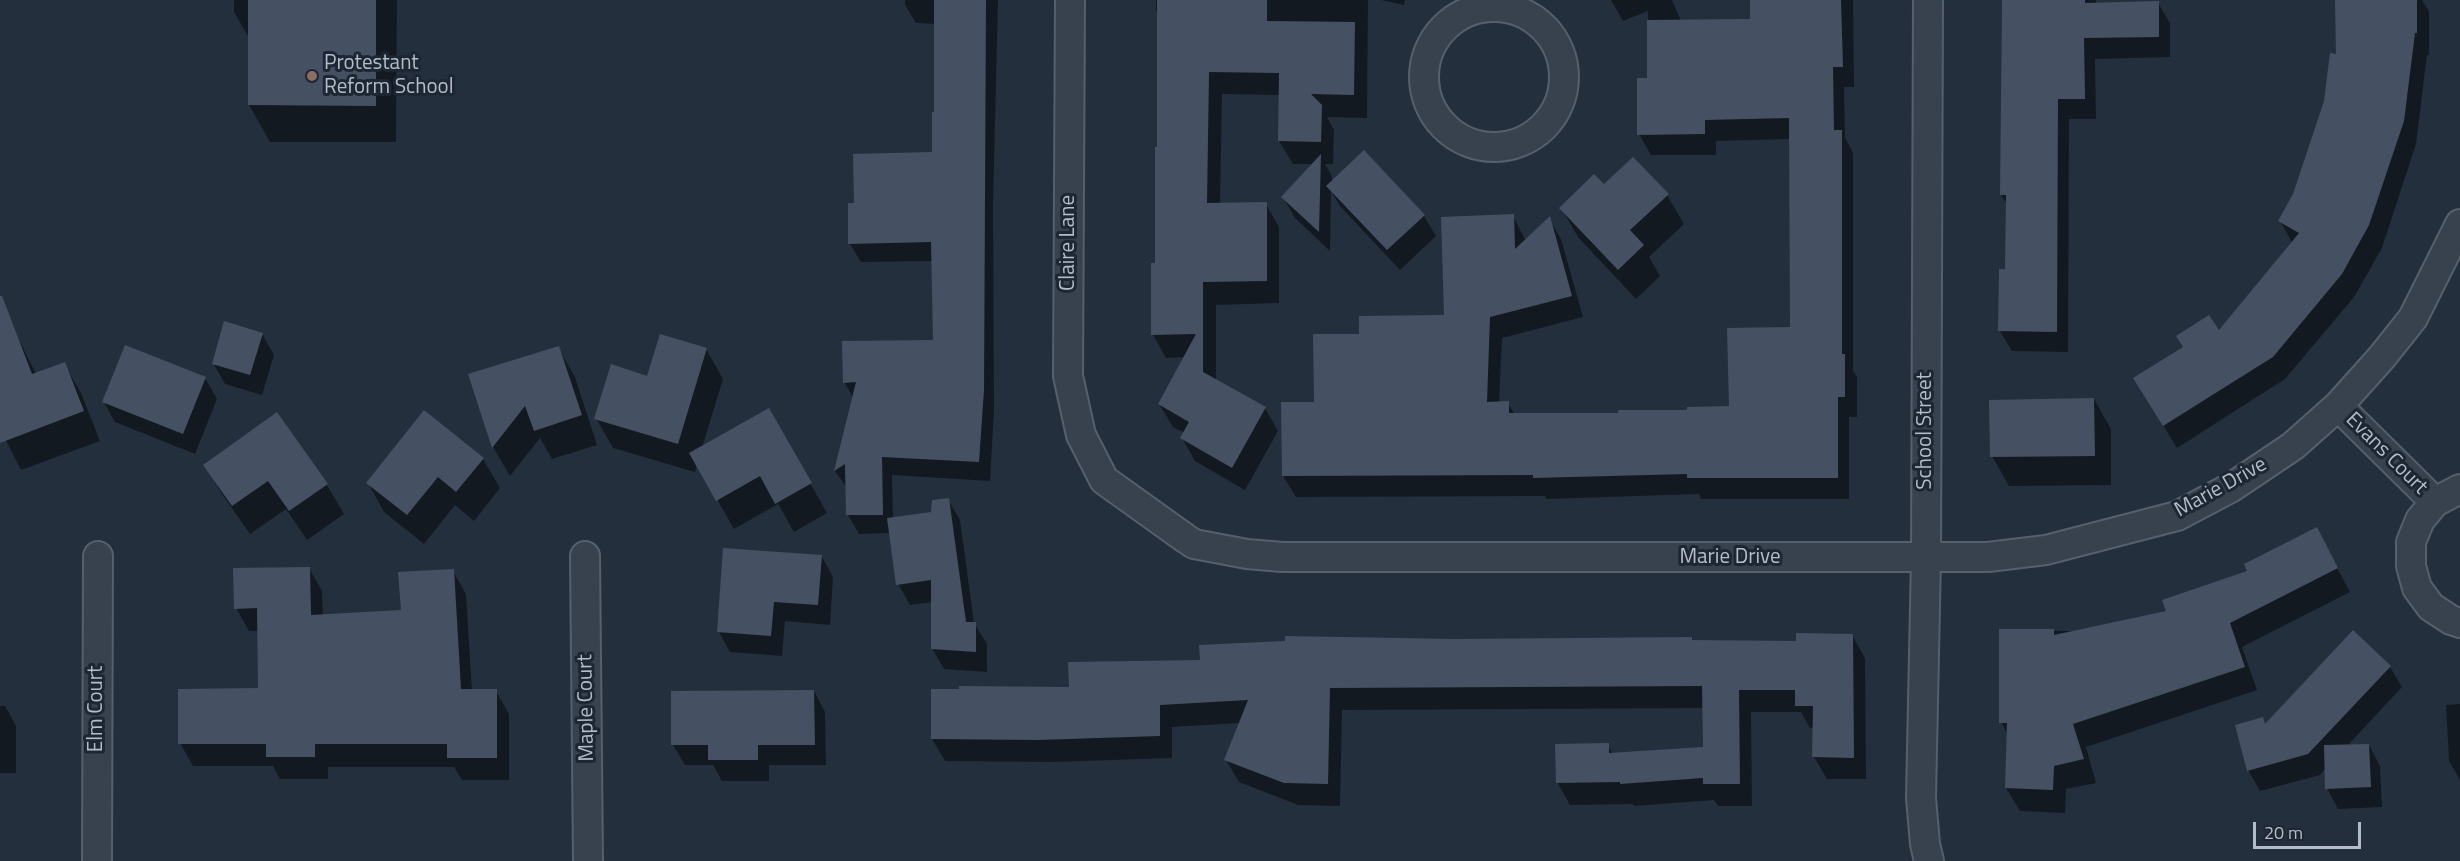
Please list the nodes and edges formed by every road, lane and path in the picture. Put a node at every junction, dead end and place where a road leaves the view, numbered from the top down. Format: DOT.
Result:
graph roads {
  1 [pos="1070,0"];
  2 [pos="1928,0"];
  3 [pos="1492,3"];
  4 [pos="2460,224"];
  5 [pos="2338,406"];
  6 [pos="1104,480"];
  7 [pos="2460,489"];
  8 [pos="2434,502"];
  9 [pos="585,555"];
  10 [pos="98,556"];
  11 [pos="1926,558"];
  12 [pos="2460,622"];
  13 [pos="97,861"];
  14 [pos="588,861"];
  15 [pos="1929,861"];
  1 -- 6 [label="street, Claire Lane"];
  2 -- 11 [label="street, School Street"];
  3 -- 3 [label="street"];
  4 -- 5 [label="street, Marie Drive"];
  5 -- 8 [label="street, Evans Court"];
  5 -- 11 [label="street, Marie Drive"];
  6 -- 11 [label="street, Marie Drive"];
  7 -- 8 [label="street, Evans Court"];
  8 -- 12 [label="street, Evans Court"];
  9 -- 14 [label="street, Maple Court"];
  10 -- 13 [label="street, Elm Court"];
  11 -- 15 [label="street, School Street"];
}
